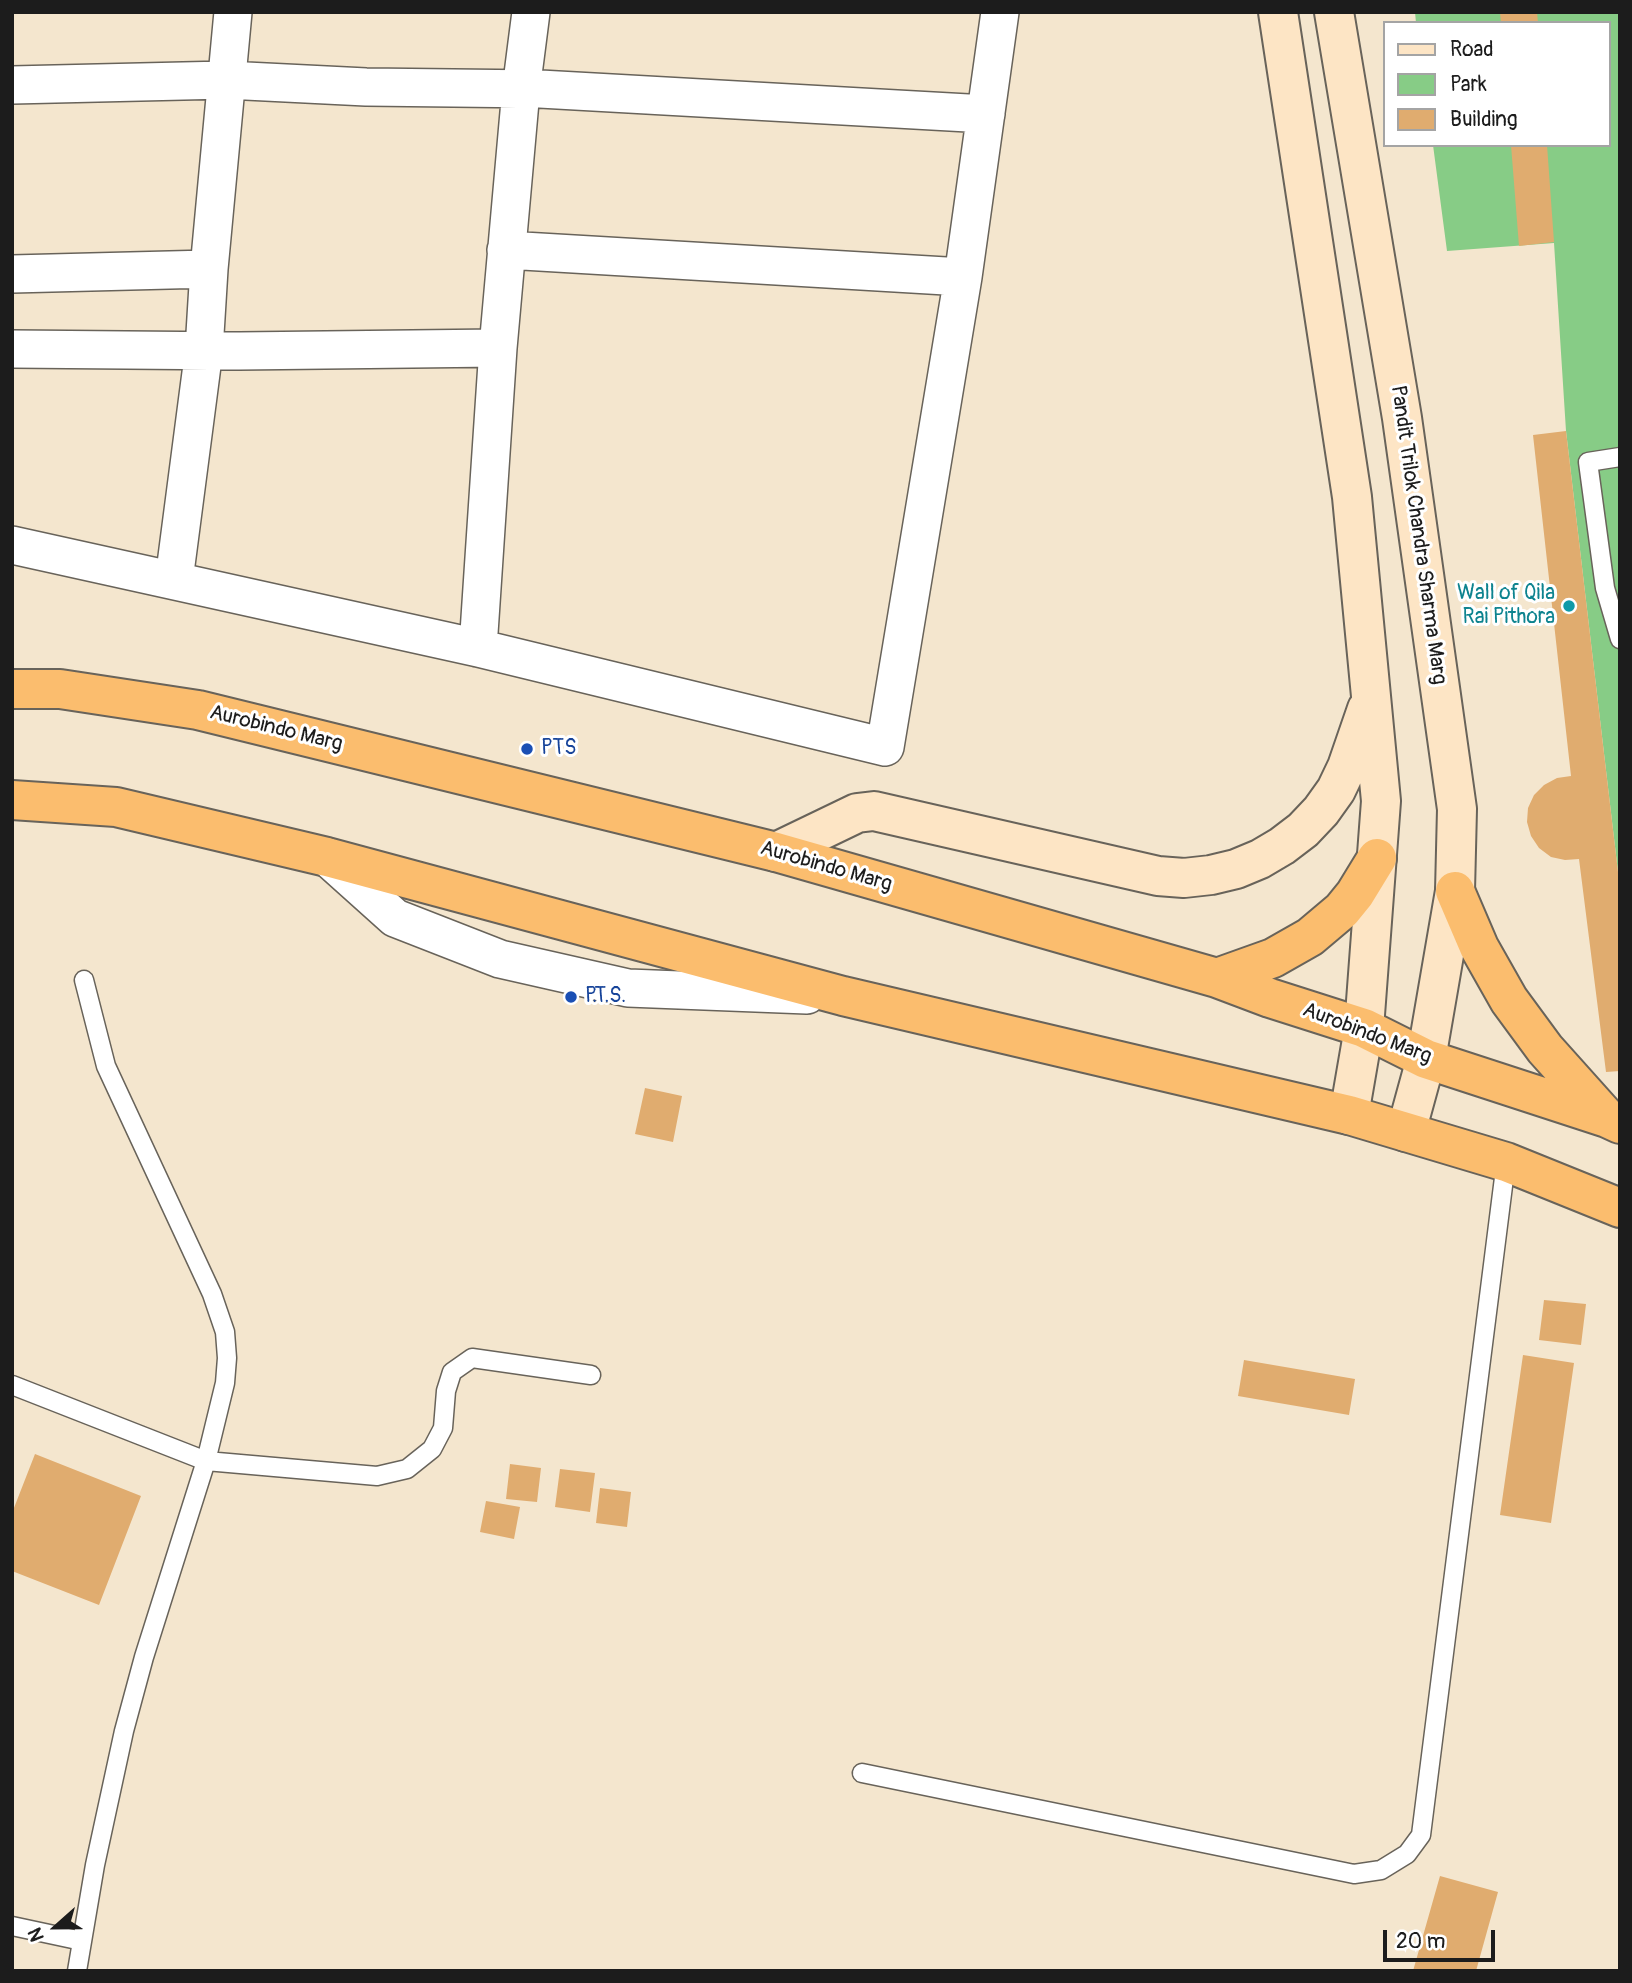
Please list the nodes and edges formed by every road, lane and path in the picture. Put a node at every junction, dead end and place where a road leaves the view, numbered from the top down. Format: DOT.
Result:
graph roads {
  1 [pos="233,12"];
  2 [pos="531,12"];
  3 [pos="1000,12"];
  4 [pos="1278,12"];
  5 [pos="1334,12"];
  6 [pos="226,80"];
  7 [pos="12,85"];
  8 [pos="521,90"];
  9 [pos="986,114"];
  10 [pos="506,250"];
  11 [pos="209,269"];
  12 [pos="12,274"];
  13 [pos="963,277"];
  14 [pos="498,348"];
  15 [pos="12,349"];
  16 [pos="204,350"];
  17 [pos="1620,457"];
  18 [pos="12,545"];
  19 [pos="174,580"];
  20 [pos="1620,639"];
  21 [pos="478,648"];
  22 [pos="12,689"];
  23 [pos="1372,696"];
  24 [pos="12,800"];
  25 [pos="776,852"];
  26 [pos="327,857"];
  27 [pos="1377,858"];
  28 [pos="1455,891"];
  29 [pos="1217,978"];
  30 [pos="84,980"];
  31 [pos="843,996"];
  32 [pos="1364,1028"];
  33 [pos="1426,1059"];
  34 [pos="1349,1115"];
  35 [pos="1613,1121"];
  36 [pos="1406,1132"];
  37 [pos="1506,1162"];
  38 [pos="1620,1208"];
  39 [pos="592,1376"];
  40 [pos="12,1385"];
  41 [pos="206,1461"];
  42 [pos="862,1773"];
  43 [pos="12,1926"];
  44 [pos="82,1941"];
  45 [pos="77,1971"];
  1 -- 6 [label="street"];
  2 -- 8 [label="street"];
  3 -- 9 [label="street"];
  4 -- 23 [label="main road"];
  5 -- 28 [label="main road, Pandit Trilok Chandra Sharma Marg"];
  6 -- 7 [label="street"];
  6 -- 8 [label="street"];
  6 -- 11 [label="street"];
  8 -- 9 [label="street"];
  8 -- 10 [label="street"];
  9 -- 13 [label="street"];
  10 -- 13 [label="street"];
  10 -- 14 [label="street"];
  11 -- 12 [label="street"];
  11 -- 16 [label="street"];
  13 -- 21 [label="street"];
  14 -- 16 [label="street"];
  14 -- 21 [label="street"];
  15 -- 16 [label="street"];
  16 -- 19 [label="street"];
  17 -- 20 [label="lane"];
  18 -- 19 [label="street"];
  19 -- 21 [label="street"];
  22 -- 25 [label="highway, Aurobindo Marg"];
  23 -- 25 [label="main road"];
  23 -- 27 [label="main road"];
  24 -- 26 [label="highway"];
  25 -- 29 [label="highway, Aurobindo Marg"];
  26 -- 31 [label="highway"];
  26 -- 31 [label="street"];
  27 -- 29 [label="highway"];
  27 -- 32 [label="main road"];
  28 -- 33 [label="main road, Pandit Trilok Chandra Sharma Marg"];
  28 -- 35 [label="highway"];
  29 -- 32 [label="highway, Aurobindo Marg"];
  30 -- 41 [label="lane"];
  31 -- 34 [label="highway"];
  32 -- 33 [label="highway, Aurobindo Marg"];
  32 -- 34 [label="main road"];
  33 -- 35 [label="highway, Aurobindo Marg"];
  33 -- 36 [label="main road, Pandit Trilok Chandra Sharma Marg"];
  34 -- 36 [label="highway"];
  36 -- 37 [label="highway"];
  37 -- 38 [label="highway"];
  37 -- 42 [label="lane"];
  39 -- 41 [label="lane"];
  40 -- 41 [label="lane"];
  41 -- 44 [label="lane"];
  43 -- 44 [label="lane"];
  44 -- 45 [label="lane"];
}
